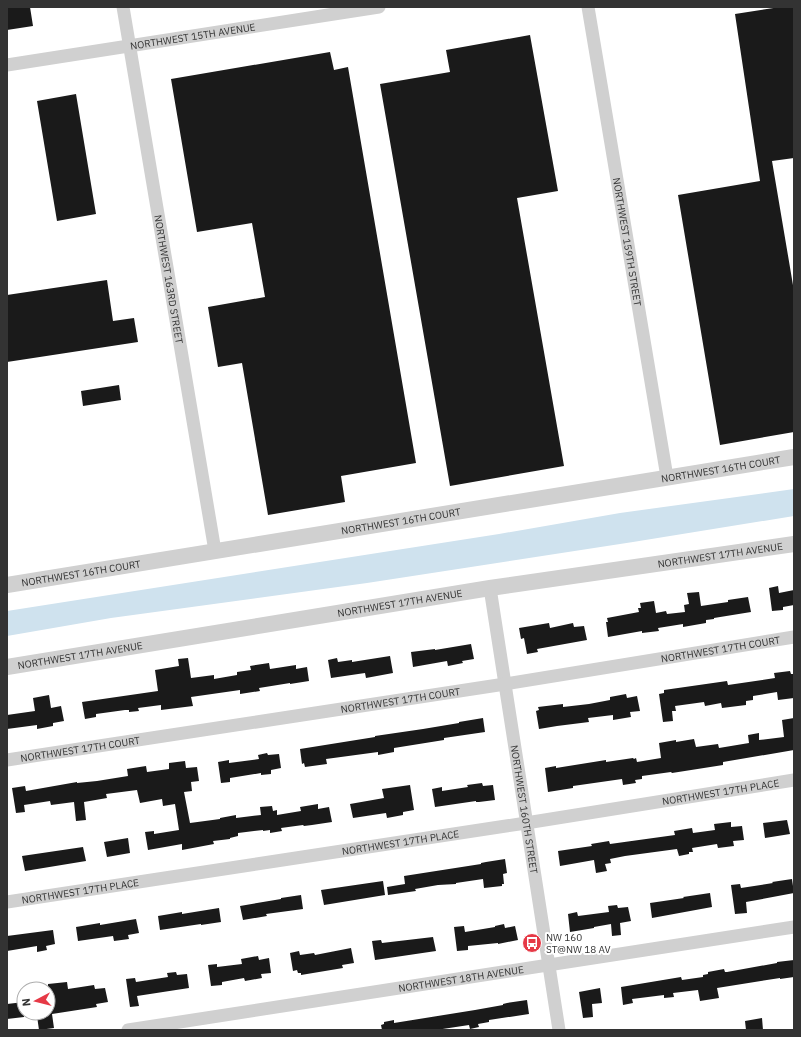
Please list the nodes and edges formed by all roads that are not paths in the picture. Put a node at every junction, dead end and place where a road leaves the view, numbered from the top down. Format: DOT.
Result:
graph roads {
  1 [pos="123,7"];
  2 [pos="379,7"];
  3 [pos="588,7"];
  4 [pos="130,46"];
  5 [pos="7,65"];
  6 [pos="794,457"];
  7 [pos="667,477"];
  8 [pos="794,544"];
  9 [pos="215,551"];
  10 [pos="7,585"];
  11 [pos="490,588"];
  12 [pos="794,637"];
  13 [pos="7,667"];
  14 [pos="505,684"];
  15 [pos="7,760"];
  16 [pos="794,780"];
  17 [pos="526,823"];
  18 [pos="7,902"];
  19 [pos="794,926"];
  20 [pos="548,965"];
  21 [pos="128,1030"];
  22 [pos="559,1030"];
  1 -- 4 [label="street, NORTHWEST 163RD STREET"];
  2 -- 4 [label="street, NORTHWEST 15TH AVENUE"];
  3 -- 7 [label="street, NORTHWEST 159TH STREET"];
  4 -- 5 [label="street, NORTHWEST 15TH AVENUE"];
  4 -- 9 [label="street, NORTHWEST 163RD STREET"];
  6 -- 7 [label="street, NORTHWEST 16TH COURT"];
  7 -- 9 [label="street, NORTHWEST 16TH COURT"];
  8 -- 11 [label="street, NORTHWEST 17TH AVENUE"];
  9 -- 10 [label="street, NORTHWEST 16TH COURT"];
  11 -- 13 [label="street, NORTHWEST 17TH AVENUE"];
  11 -- 14 [label="street, NORTHWEST 160TH STREET"];
  12 -- 14 [label="street, NORTHWEST 17TH COURT"];
  14 -- 15 [label="street, NORTHWEST 17TH COURT"];
  14 -- 17 [label="street, NORTHWEST 160TH STREET"];
  16 -- 17 [label="street, NORTHWEST 17TH PLACE"];
  17 -- 18 [label="street, NORTHWEST 17TH PLACE"];
  17 -- 20 [label="street, NORTHWEST 160TH STREET"];
  19 -- 20 [label="street, NORTHWEST 18TH AVENUE"];
  20 -- 21 [label="street, NORTHWEST 18TH AVENUE"];
  20 -- 22 [label="street, NORTHWEST 160TH STREET"];
}
